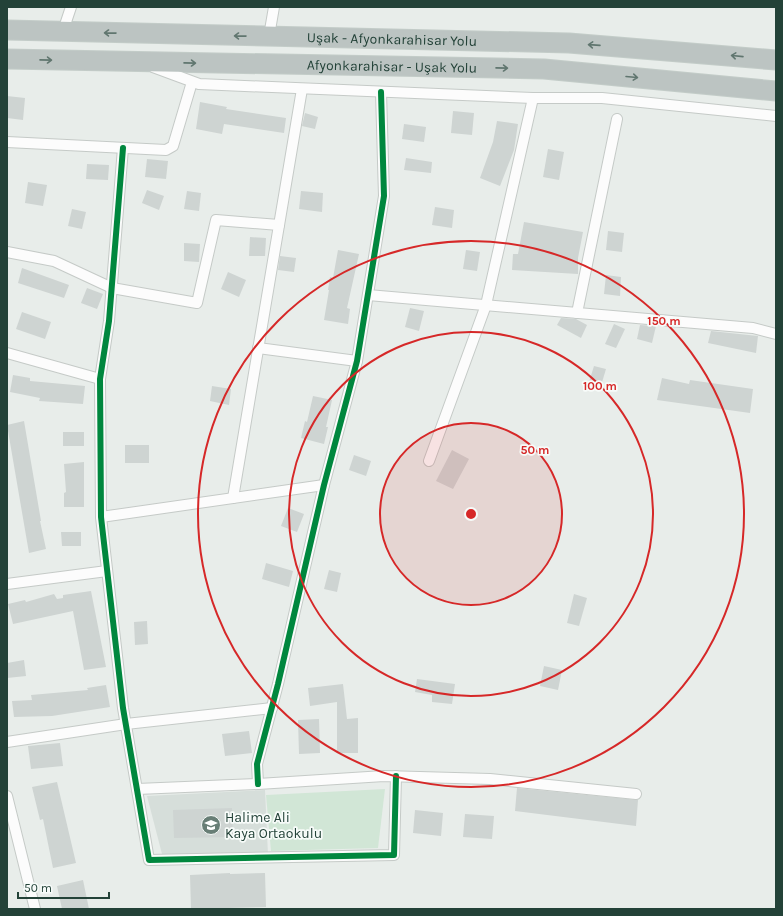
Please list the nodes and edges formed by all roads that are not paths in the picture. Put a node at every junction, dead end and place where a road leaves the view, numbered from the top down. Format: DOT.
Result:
graph roads {
  1 [pos="71,7"];
  2 [pos="274,7"];
  3 [pos="7,30"];
  4 [pos="63,32"];
  5 [pos="269,36"];
  6 [pos="7,59"];
  7 [pos="776,60"];
  8 [pos="140,62"];
  9 [pos="192,82"];
  10 [pos="302,89"];
  11 [pos="776,91"];
  12 [pos="381,92"];
  13 [pos="533,98"];
  14 [pos="776,116"];
  15 [pos="617,119"];
  16 [pos="7,142"];
  17 [pos="123,148"];
  18 [pos="279,225"];
  19 [pos="7,252"];
  20 [pos="112,288"];
  21 [pos="368,295"];
  22 [pos="486,305"];
  23 [pos="577,313"];
  24 [pos="776,334"];
  25 [pos="258,348"];
  26 [pos="7,352"];
  27 [pos="357,361"];
  28 [pos="100,379"];
  29 [pos="429,460"];
  30 [pos="324,484"];
  31 [pos="233,498"];
  32 [pos="101,516"];
  33 [pos="107,571"];
  34 [pos="8,581"];
  35 [pos="272,708"];
  36 [pos="126,724"];
  37 [pos="7,742"];
  38 [pos="396,776"];
  39 [pos="258,784"];
  40 [pos="137,789"];
  41 [pos="636,794"];
  42 [pos="7,796"];
  43 [pos="35,909"];
  1 -- 4 [label="street"];
  2 -- 5 [label="street"];
  3 -- 4 [label="highway, Uşak - Afyonkarahisar Yolu"];
  5 -- 4 [label="highway, Uşak - Afyonkarahisar Yolu, one-way"];
  7 -- 5 [label="highway, Uşak - Afyonkarahisar Yolu, one-way"];
  6 -- 8 [label="highway, Afyonkarahisar - Uşak Yolu, one-way"];
  8 -- 9 [label="street"];
  8 -- 11 [label="highway, Afyonkarahisar - Uşak Yolu, one-way"];
  9 -- 10 [label="street"];
  9 -- 17 [label="street"];
  10 -- 12 [label="street"];
  10 -- 18 [label="street"];
  12 -- 13 [label="street"];
  12 -- 21 [label="street"];
  13 -- 14 [label="street"];
  13 -- 22 [label="street"];
  15 -- 23 [label="street"];
  16 -- 17 [label="street"];
  17 -- 20 [label="street"];
  18 -- 20 [label="street"];
  18 -- 25 [label="street"];
  19 -- 20 [label="street"];
  20 -- 28 [label="street"];
  21 -- 22 [label="street"];
  21 -- 27 [label="street"];
  22 -- 23 [label="street"];
  22 -- 29 [label="street"];
  23 -- 24 [label="street"];
  25 -- 27 [label="street"];
  25 -- 31 [label="street"];
  26 -- 28 [label="street"];
  27 -- 30 [label="street"];
  28 -- 32 [label="street"];
  30 -- 31 [label="street"];
  30 -- 35 [label="street"];
  31 -- 32 [label="street"];
  32 -- 33 [label="street"];
  33 -- 34 [label="street"];
  33 -- 36 [label="street"];
  35 -- 36 [label="street"];
  35 -- 39 [label="street"];
  36 -- 37 [label="street"];
  36 -- 40 [label="street"];
  38 -- 39 [label="street"];
  38 -- 40 [label="street"];
  38 -- 41 [label="street"];
  39 -- 40 [label="street"];
  42 -- 43 [label="street"];
}
